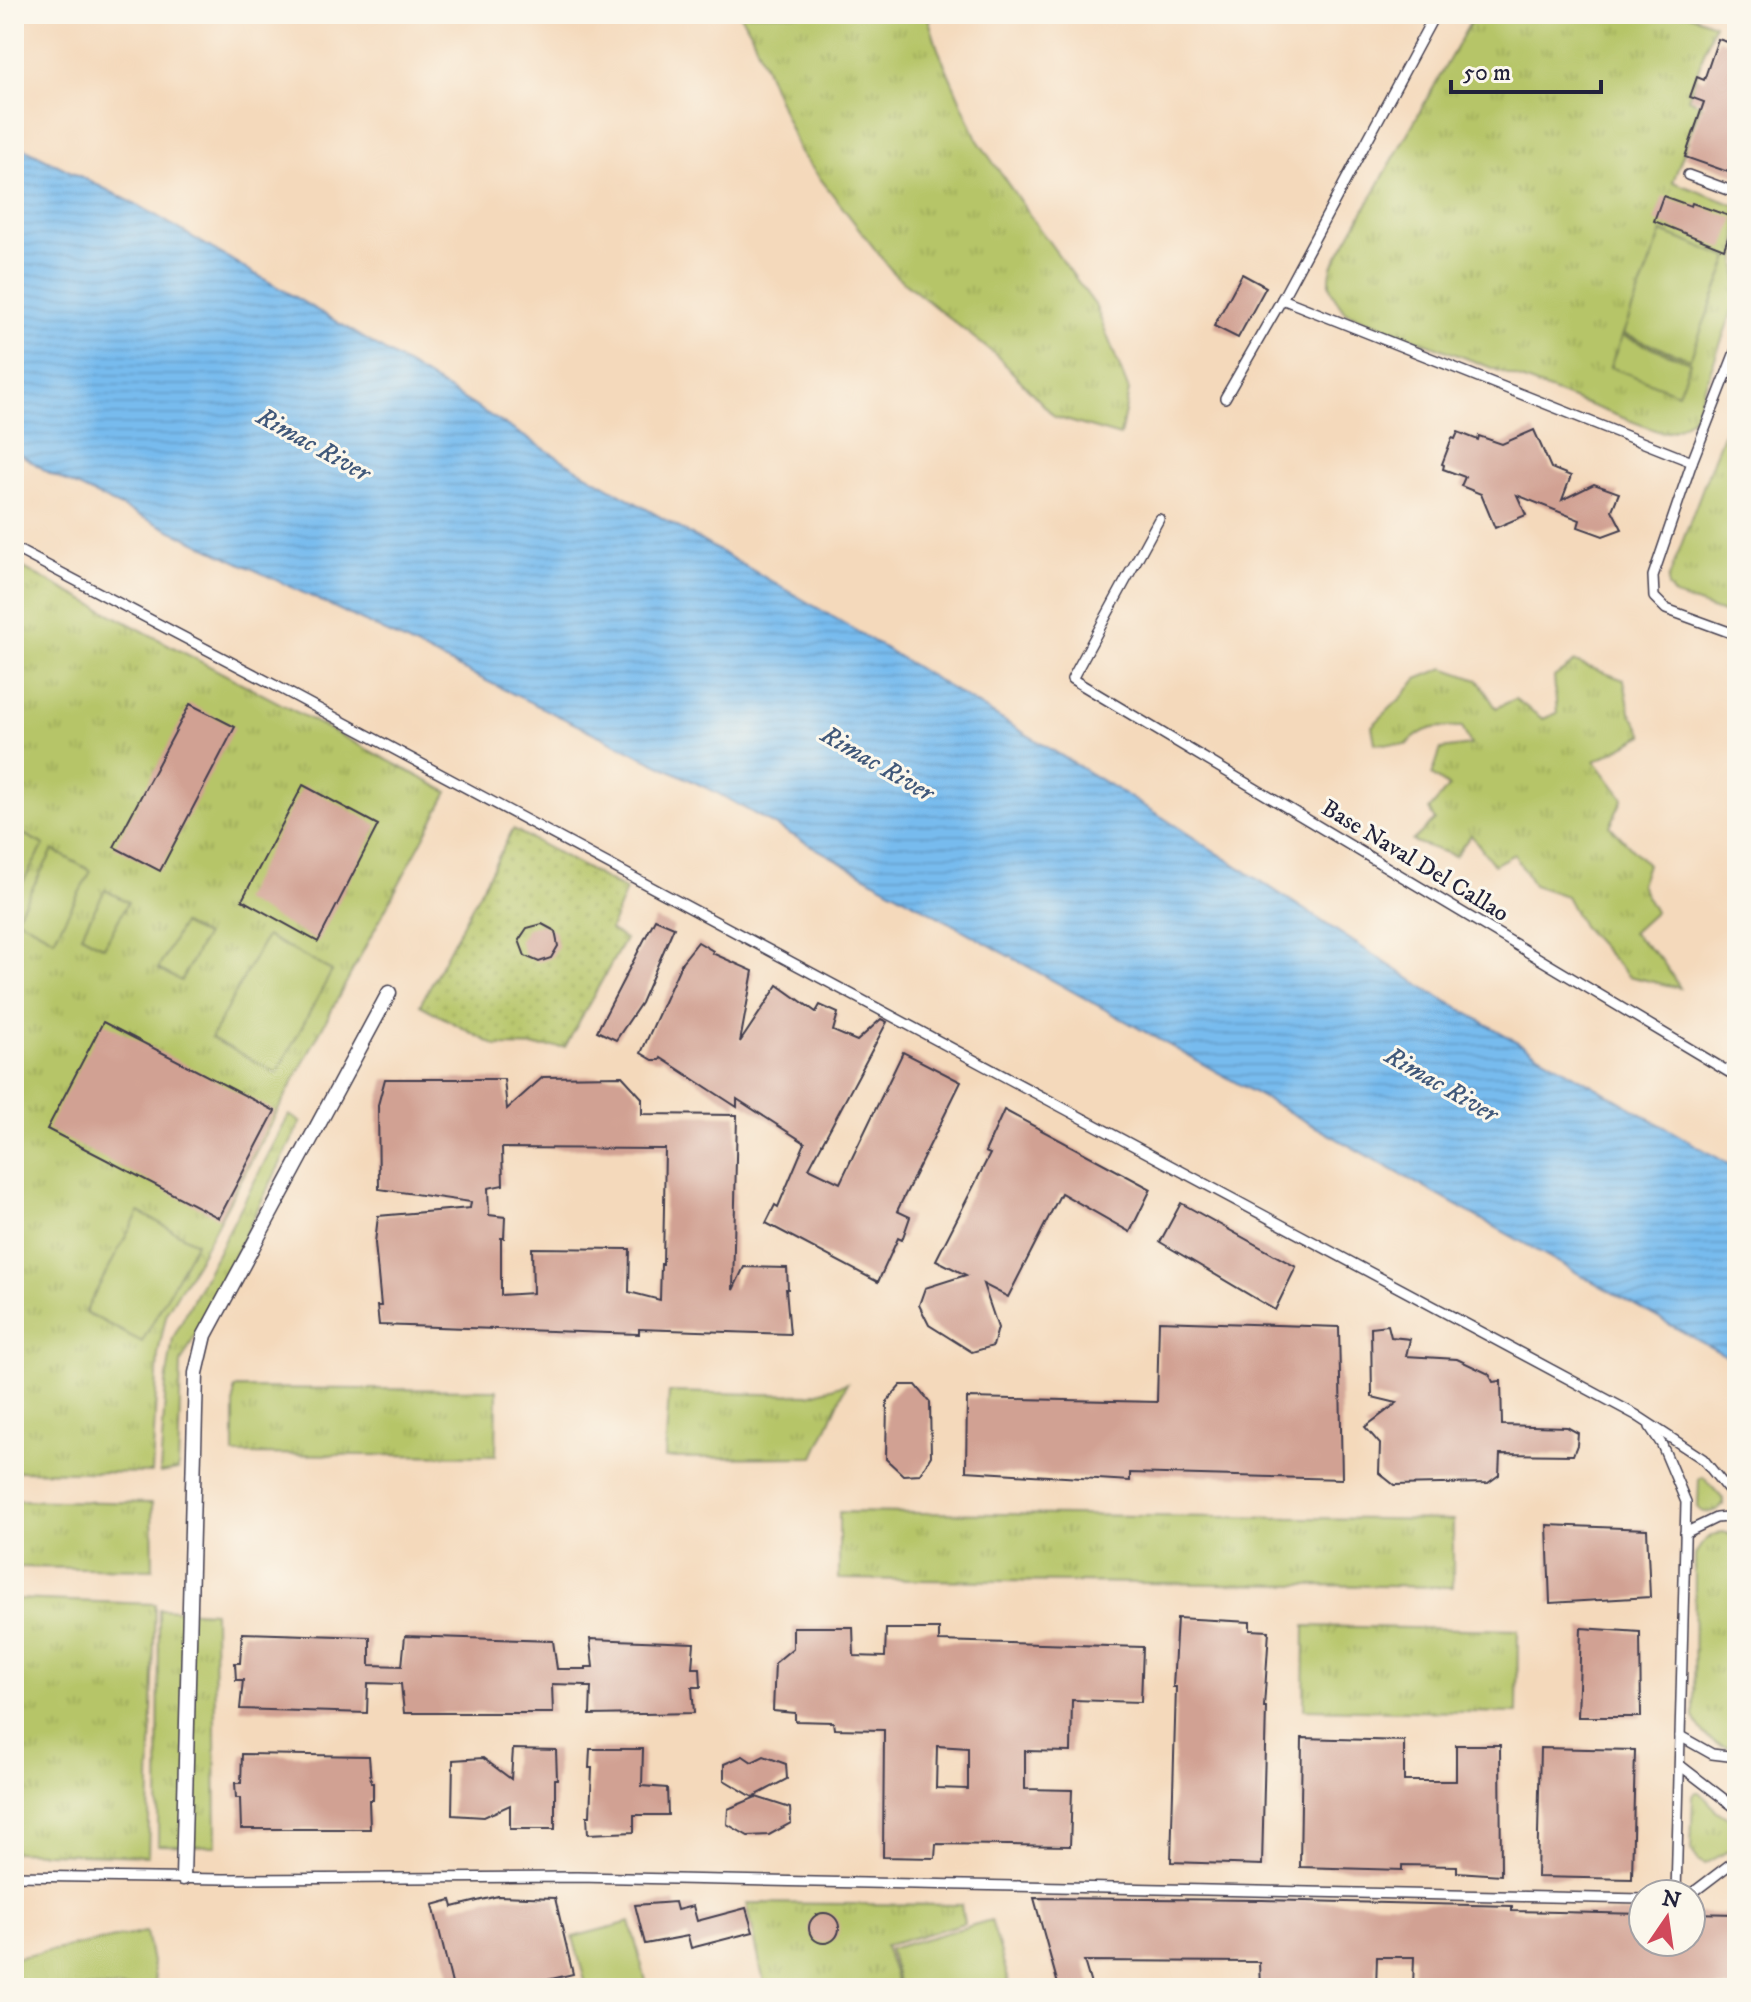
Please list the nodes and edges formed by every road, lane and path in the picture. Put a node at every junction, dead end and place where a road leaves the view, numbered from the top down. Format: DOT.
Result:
graph roads {
  1 [pos="1435,14"];
  2 [pos="1688,175"];
  3 [pos="1737,193"];
  4 [pos="1282,299"];
  5 [pos="1737,347"];
  6 [pos="1225,398"];
  7 [pos="1692,462"];
  8 [pos="1159,519"];
  9 [pos="14,548"];
  10 [pos="1737,635"];
  11 [pos="389,993"];
  12 [pos="1737,1077"];
  13 [pos="1645,1421"];
  14 [pos="1737,1501"];
  15 [pos="1737,1516"];
  16 [pos="1685,1533"];
  17 [pos="1680,1736"];
  18 [pos="1737,1757"];
  19 [pos="1681,1766"];
  20 [pos="1737,1809"];
  21 [pos="1737,1859"];
  22 [pos="14,1876"];
  23 [pos="183,1878"];
  24 [pos="1677,1878"];
  25 [pos="1707,1882"];
  26 [pos="1627,1899"];
  1 -- 4 [label="lane"];
  2 -- 3 [label="lane"];
  4 -- 6 [label="lane"];
  4 -- 7 [label="lane"];
  5 -- 7 [label="lane"];
  7 -- 10 [label="lane"];
  8 -- 12 [label="lane, Base Naval Del Callao"];
  9 -- 13 [label="lane"];
  11 -- 23 [label="street"];
  13 -- 14 [label="lane"];
  13 -- 16 [label="lane"];
  15 -- 16 [label="lane"];
  16 -- 17 [label="lane"];
  17 -- 18 [label="lane"];
  17 -- 19 [label="lane"];
  19 -- 20 [label="lane"];
  19 -- 24 [label="lane"];
  21 -- 25 [label="lane"];
  22 -- 23 [label="lane"];
  23 -- 26 [label="lane"];
}
